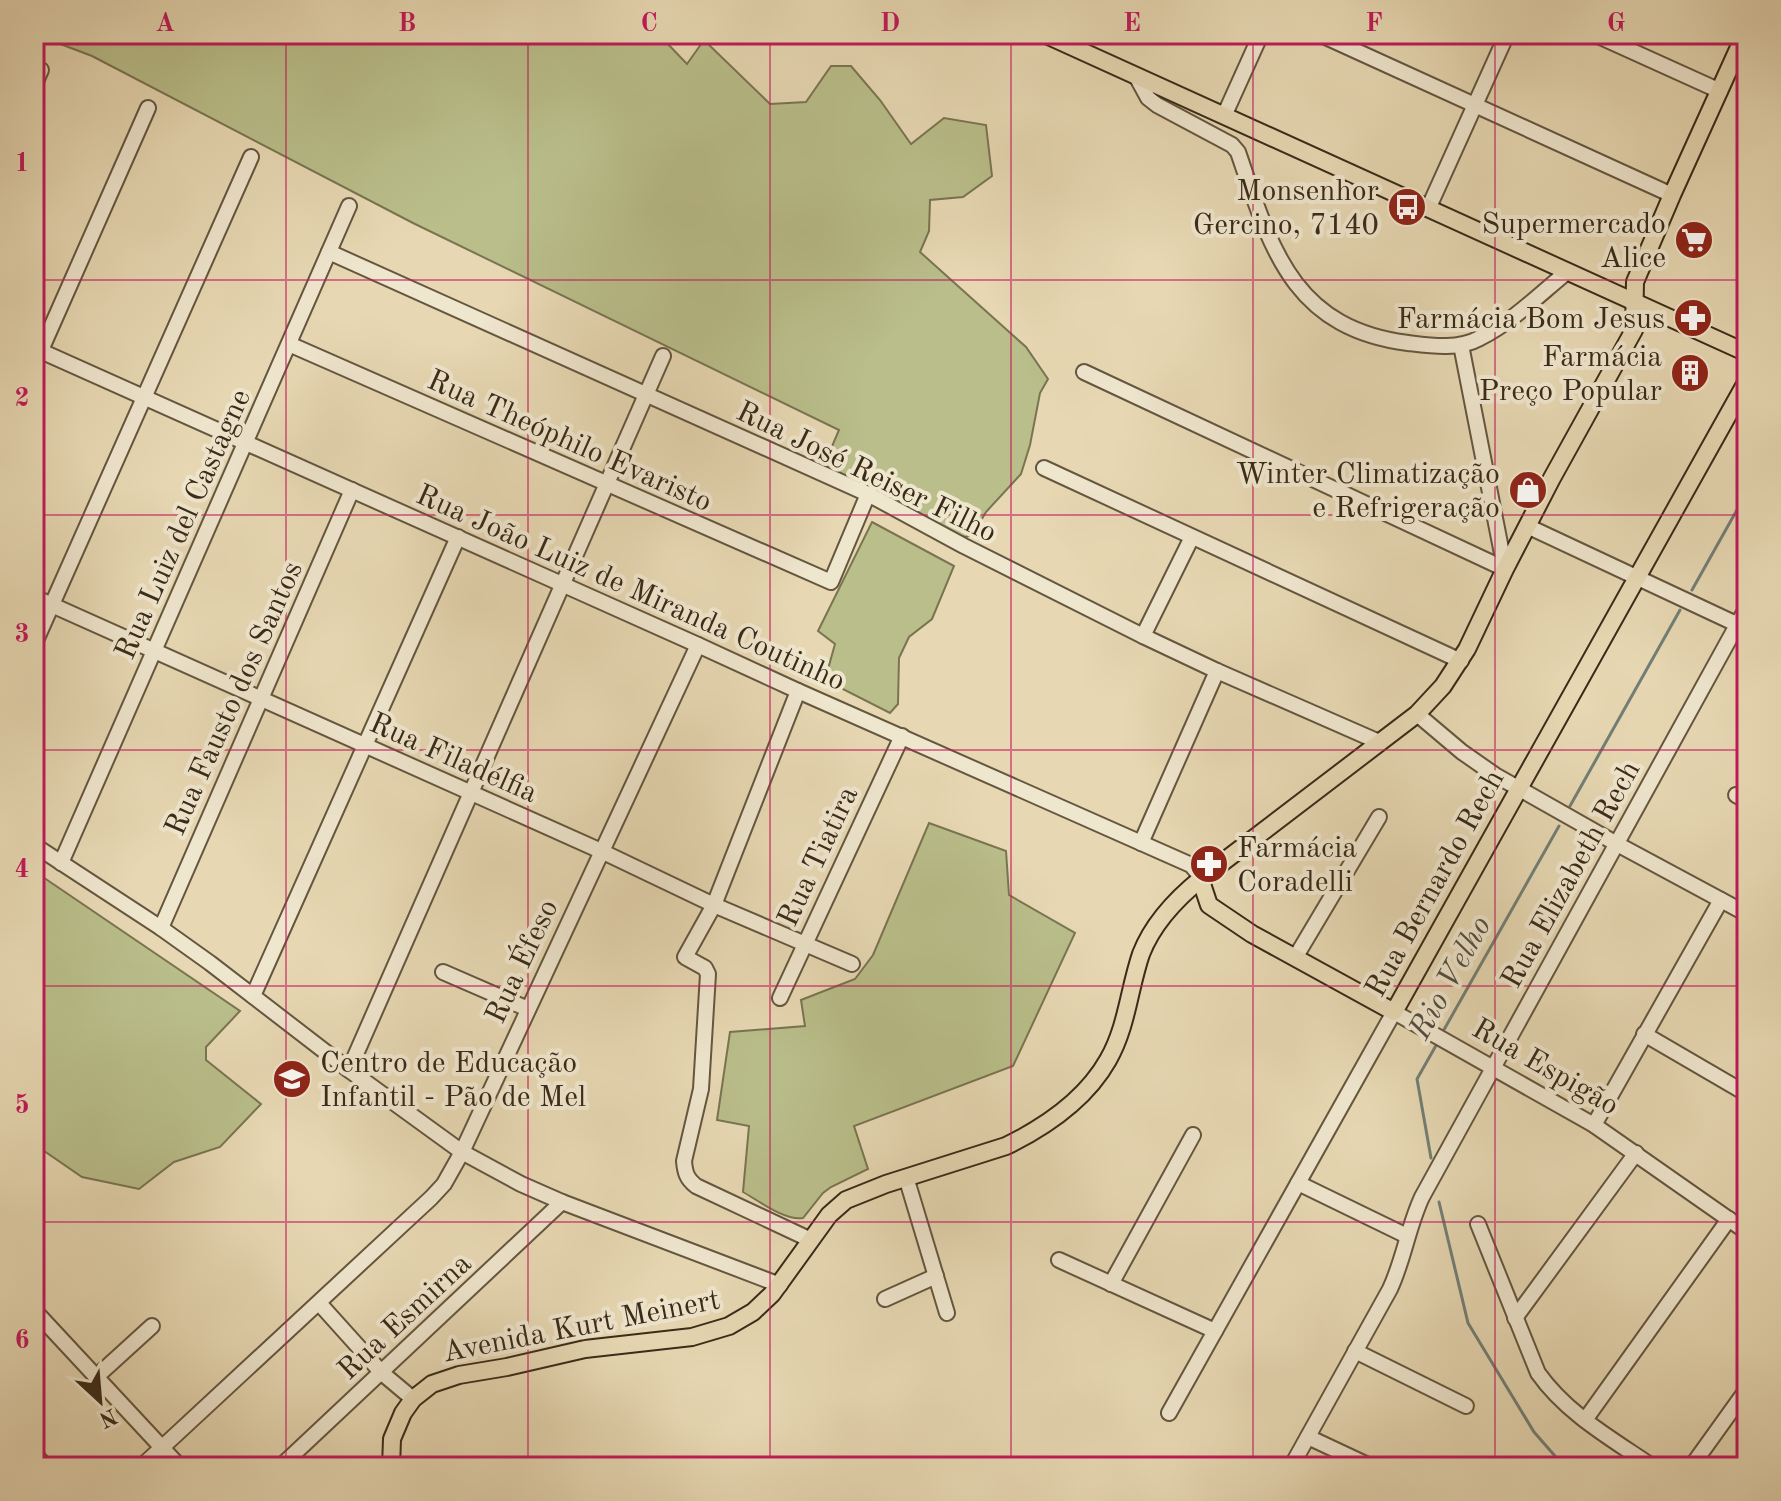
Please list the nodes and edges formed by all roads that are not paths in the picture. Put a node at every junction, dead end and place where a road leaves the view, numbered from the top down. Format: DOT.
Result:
graph roads {
  1 [pos="1044,34"];
  2 [pos="1261,34"];
  3 [pos="1319,34"];
  4 [pos="1507,34"];
  5 [pos="1594,34"];
  6 [pos="1745,34"];
  7 [pos="41,70"];
  8 [pos="1136,76"];
  9 [pos="34,86"];
  10 [pos="1720,91"];
  11 [pos="1475,105"];
  12 [pos="148,108"];
  13 [pos="1224,116"];
  14 [pos="251,157"];
  15 [pos="1672,195"];
  16 [pos="349,206"];
  17 [pos="1428,209"];
  18 [pos="329,252"];
  19 [pos="1567,272"];
  20 [pos="1635,302"];
  21 [pos="289,344"];
  22 [pos="1461,345"];
  23 [pos="37,349"];
  24 [pos="1747,353"];
  25 [pos="663,356"];
  26 [pos="34,366"];
  27 [pos="1084,372"];
  28 [pos="1747,381"];
  29 [pos="646,394"];
  30 [pos="144,397"];
  31 [pos="246,442"];
  32 [pos="1044,468"];
  33 [pos="607,484"];
  34 [pos="352,490"];
  35 [pos="868,494"];
  36 [pos="1527,526"];
  37 [pos="458,537"];
  38 [pos="1192,537"];
  39 [pos="1505,569"];
  40 [pos="1637,578"];
  41 [pos="563,584"];
  42 [pos="34,597"];
  43 [pos="52,605"];
  44 [pos="1747,607"];
  45 [pos="1742,627"];
  46 [pos="1143,636"];
  47 [pos="34,645"];
  48 [pos="698,645"];
  49 [pos="154,651"];
  50 [pos="1461,661"];
  51 [pos="1217,671"];
  52 [pos="798,691"];
  53 [pos="261,699"];
  54 [pos="1417,714"];
  55 [pos="902,736"];
  56 [pos="1379,742"];
  57 [pos="365,745"];
  58 [pos="1519,789"];
  59 [pos="471,793"];
  60 [pos="1379,817"];
  61 [pos="1141,843"];
  62 [pos="1617,844"];
  63 [pos="34,845"];
  64 [pos="601,851"];
  65 [pos="61,863"];
  66 [pos="1202,878"];
  67 [pos="1721,900"];
  68 [pos="714,905"];
  69 [pos="1209,905"];
  70 [pos="1167,912"];
  71 [pos="1747,914"];
  72 [pos="161,928"];
  73 [pos="806,943"];
  74 [pos="1295,958"];
  75 [pos="852,964"];
  76 [pos="443,972"];
  77 [pos="253,996"];
  78 [pos="780,998"];
  79 [pos="528,1009"];
  80 [pos="1394,1012"];
  81 [pos="1644,1034"];
  82 [pos="1493,1067"];
  83 [pos="349,1070"];
  84 [pos="1747,1094"];
  85 [pos="1594,1125"];
  86 [pos="1193,1135"];
  87 [pos="462,1152"];
  88 [pos="1636,1153"];
  89 [pos="906,1177"];
  90 [pos="1298,1183"];
  91 [pos="562,1202"];
  92 [pos="1729,1219"];
  93 [pos="1478,1224"];
  94 [pos="1747,1232"];
  95 [pos="1407,1236"];
  96 [pos="811,1240"];
  97 [pos="1059,1260"];
  98 [pos="936,1276"];
  99 [pos="1111,1284"];
  100 [pos="780,1285"];
  101 [pos="885,1299"];
  102 [pos="319,1303"];
  103 [pos="34,1310"];
  104 [pos="947,1313"];
  105 [pos="1515,1318"];
  106 [pos="152,1326"];
  107 [pos="1215,1331"];
  108 [pos="1355,1351"];
  109 [pos="382,1373"];
  110 [pos="96,1377"];
  111 [pos="1747,1389"];
  112 [pos="413,1399"];
  113 [pos="1466,1406"];
  114 [pos="1169,1413"];
  115 [pos="1585,1420"];
  116 [pos="1308,1437"];
  117 [pos="162,1448"];
  118 [pos="34,1453"];
  119 [pos="46,1467"];
  120 [pos="141,1467"];
  121 [pos="180,1467"];
  122 [pos="280,1467"];
  123 [pos="391,1467"];
  124 [pos="1291,1467"];
  125 [pos="1372,1467"];
  126 [pos="1653,1467"];
  127 [pos="1691,1467"];
  1 -- 8 [label="main road"];
  2 -- 13 [label="street"];
  3 -- 11 [label="street"];
  4 -- 11 [label="street"];
  5 -- 10 [label="street"];
  6 -- 10 [label="main road"];
  7 -- 9 [label="street"];
  8 -- 13 [label="main road"];
  8 -- 22 [label="street"];
  10 -- 15 [label="main road"];
  11 -- 15 [label="street"];
  11 -- 17 [label="street"];
  12 -- 23 [label="street"];
  13 -- 17 [label="main road"];
  14 -- 30 [label="street"];
  15 -- 20 [label="main road"];
  16 -- 18 [label="street, Rua Luiz del Castagne"];
  17 -- 19 [label="main road"];
  18 -- 21 [label="street, Rua Luiz del Castagne"];
  18 -- 29 [label="street, Rua José Reiser Filho"];
  19 -- 20 [label="main road"];
  19 -- 22 [label="street"];
  20 -- 24 [label="main road"];
  20 -- 36 [label="main road"];
  21 -- 31 [label="street, Rua Luiz del Castagne"];
  21 -- 33 [label="street, Rua Theóphilo Evaristo"];
  22 -- 39 [label="street"];
  23 -- 26 [label="street"];
  23 -- 30 [label="street, Rua João Luiz de Miranda Coutinho"];
  25 -- 29 [label="street"];
  27 -- 39 [label="street"];
  28 -- 40 [label="main road, Rua Bernardo Rech"];
  29 -- 33 [label="street"];
  29 -- 35 [label="street, Rua José Reiser Filho"];
  30 -- 31 [label="street, Rua João Luiz de Miranda Coutinho"];
  30 -- 43 [label="street"];
  31 -- 34 [label="street, Rua João Luiz de Miranda Coutinho"];
  31 -- 49 [label="street, Rua Luiz del Castagne"];
  32 -- 38 [label="street"];
  33 -- 35 [label="street, Rua Theóphilo Evaristo"];
  33 -- 41 [label="street"];
  34 -- 37 [label="street, Rua João Luiz de Miranda Coutinho"];
  34 -- 53 [label="street, Rua Fausto dos Santos"];
  35 -- 46 [label="street, Rua José Reiser Filho"];
  36 -- 39 [label="main road"];
  36 -- 40 [label="street"];
  37 -- 41 [label="street, Rua João Luiz de Miranda Coutinho"];
  37 -- 57 [label="street"];
  38 -- 46 [label="street"];
  38 -- 50 [label="street"];
  39 -- 50 [label="main road"];
  40 -- 45 [label="street"];
  40 -- 58 [label="main road, Rua Bernardo Rech"];
  41 -- 48 [label="street, Rua João Luiz de Miranda Coutinho"];
  41 -- 59 [label="street"];
  42 -- 43 [label="street, Rua Filadélfia"];
  43 -- 47 [label="street"];
  43 -- 49 [label="street, Rua Filadélfia"];
  44 -- 45 [label="street, Rua Elizabeth Rech"];
  45 -- 62 [label="street, Rua Elizabeth Rech"];
  46 -- 51 [label="street, Rua José Reiser Filho"];
  48 -- 52 [label="street, Rua João Luiz de Miranda Coutinho"];
  48 -- 64 [label="street, Rua Éfeso"];
  49 -- 53 [label="street, Rua Filadélfia"];
  49 -- 65 [label="street, Rua Luiz del Castagne"];
  50 -- 54 [label="main road"];
  51 -- 56 [label="street, Rua José Reiser Filho"];
  51 -- 61 [label="street"];
  52 -- 55 [label="street, Rua João Luiz de Miranda Coutinho"];
  52 -- 68 [label="street"];
  53 -- 57 [label="street, Rua Filadélfia"];
  53 -- 72 [label="street, Rua Fausto dos Santos"];
  54 -- 56 [label="main road"];
  54 -- 58 [label="street"];
  55 -- 61 [label="street, Rua João Luiz de Miranda Coutinho"];
  55 -- 73 [label="street, Rua Tiatira"];
  56 -- 66 [label="main road"];
  57 -- 59 [label="street, Rua Filadélfia"];
  57 -- 77 [label="street"];
  58 -- 62 [label="street"];
  58 -- 80 [label="main road, Rua Bernardo Rech"];
  59 -- 64 [label="street, Rua Filadélfia"];
  59 -- 83 [label="street"];
  60 -- 74 [label="street"];
  61 -- 66 [label="street, Rua João Luiz de Miranda Coutinho"];
  62 -- 67 [label="street"];
  62 -- 82 [label="street, Rua Elizabeth Rech"];
  63 -- 65 [label="street"];
  64 -- 68 [label="street, Rua Filadélfia"];
  64 -- 79 [label="street, Rua Éfeso"];
  65 -- 72 [label="street"];
  66 -- 69 [label="main road"];
  66 -- 70 [label="main road, Avenida Kurt Meinert"];
  67 -- 71 [label="street"];
  67 -- 81 [label="street"];
  68 -- 73 [label="street, Rua Filadélfia"];
  68 -- 96 [label="street"];
  69 -- 70 [label="main road"];
  69 -- 74 [label="main road, Rua Espigão"];
  70 -- 89 [label="main road, Avenida Kurt Meinert"];
  72 -- 77 [label="street"];
  73 -- 75 [label="street, Rua Filadélfia"];
  73 -- 78 [label="street, Rua Tiatira"];
  74 -- 80 [label="main road, Rua Espigão"];
  76 -- 79 [label="street"];
  77 -- 83 [label="street"];
  79 -- 87 [label="street, Rua Éfeso"];
  80 -- 82 [label="street, Rua Espigão"];
  80 -- 90 [label="street, Rua Bernardo Rech"];
  81 -- 84 [label="street"];
  81 -- 85 [label="street"];
  82 -- 85 [label="street, Rua Espigão"];
  82 -- 95 [label="street, Rua Elizabeth Rech"];
  83 -- 87 [label="street"];
  85 -- 88 [label="street, Rua Espigão"];
  86 -- 99 [label="street"];
  87 -- 91 [label="street"];
  87 -- 102 [label="street, Rua Éfeso"];
  88 -- 92 [label="street, Rua Espigão"];
  88 -- 105 [label="street"];
  89 -- 96 [label="main road, Avenida Kurt Meinert"];
  89 -- 98 [label="street"];
  90 -- 95 [label="street"];
  90 -- 107 [label="street, Rua Bernardo Rech"];
  91 -- 100 [label="street"];
  91 -- 109 [label="street, Rua Esmirna"];
  92 -- 94 [label="street, Rua Espigão"];
  92 -- 115 [label="street"];
  93 -- 105 [label="street"];
  95 -- 108 [label="street, Rua Elizabeth Rech"];
  96 -- 100 [label="main road, Avenida Kurt Meinert"];
  97 -- 99 [label="street"];
  98 -- 101 [label="street"];
  98 -- 104 [label="street"];
  99 -- 107 [label="street"];
  100 -- 112 [label="main road, Avenida Kurt Meinert"];
  102 -- 109 [label="street"];
  102 -- 117 [label="street, Rua Éfeso"];
  103 -- 110 [label="street"];
  105 -- 115 [label="street"];
  106 -- 110 [label="street"];
  107 -- 114 [label="street, Rua Bernardo Rech"];
  108 -- 113 [label="street"];
  108 -- 116 [label="street, Rua Elizabeth Rech"];
  109 -- 112 [label="street"];
  109 -- 122 [label="street, Rua Esmirna"];
  110 -- 117 [label="street"];
  111 -- 127 [label="street"];
  112 -- 123 [label="main road, Avenida Kurt Meinert"];
  115 -- 126 [label="street"];
  116 -- 124 [label="street, Rua Elizabeth Rech"];
  116 -- 125 [label="street"];
  117 -- 120 [label="street, Rua Éfeso"];
  117 -- 121 [label="street"];
  118 -- 119 [label="street"];
}
